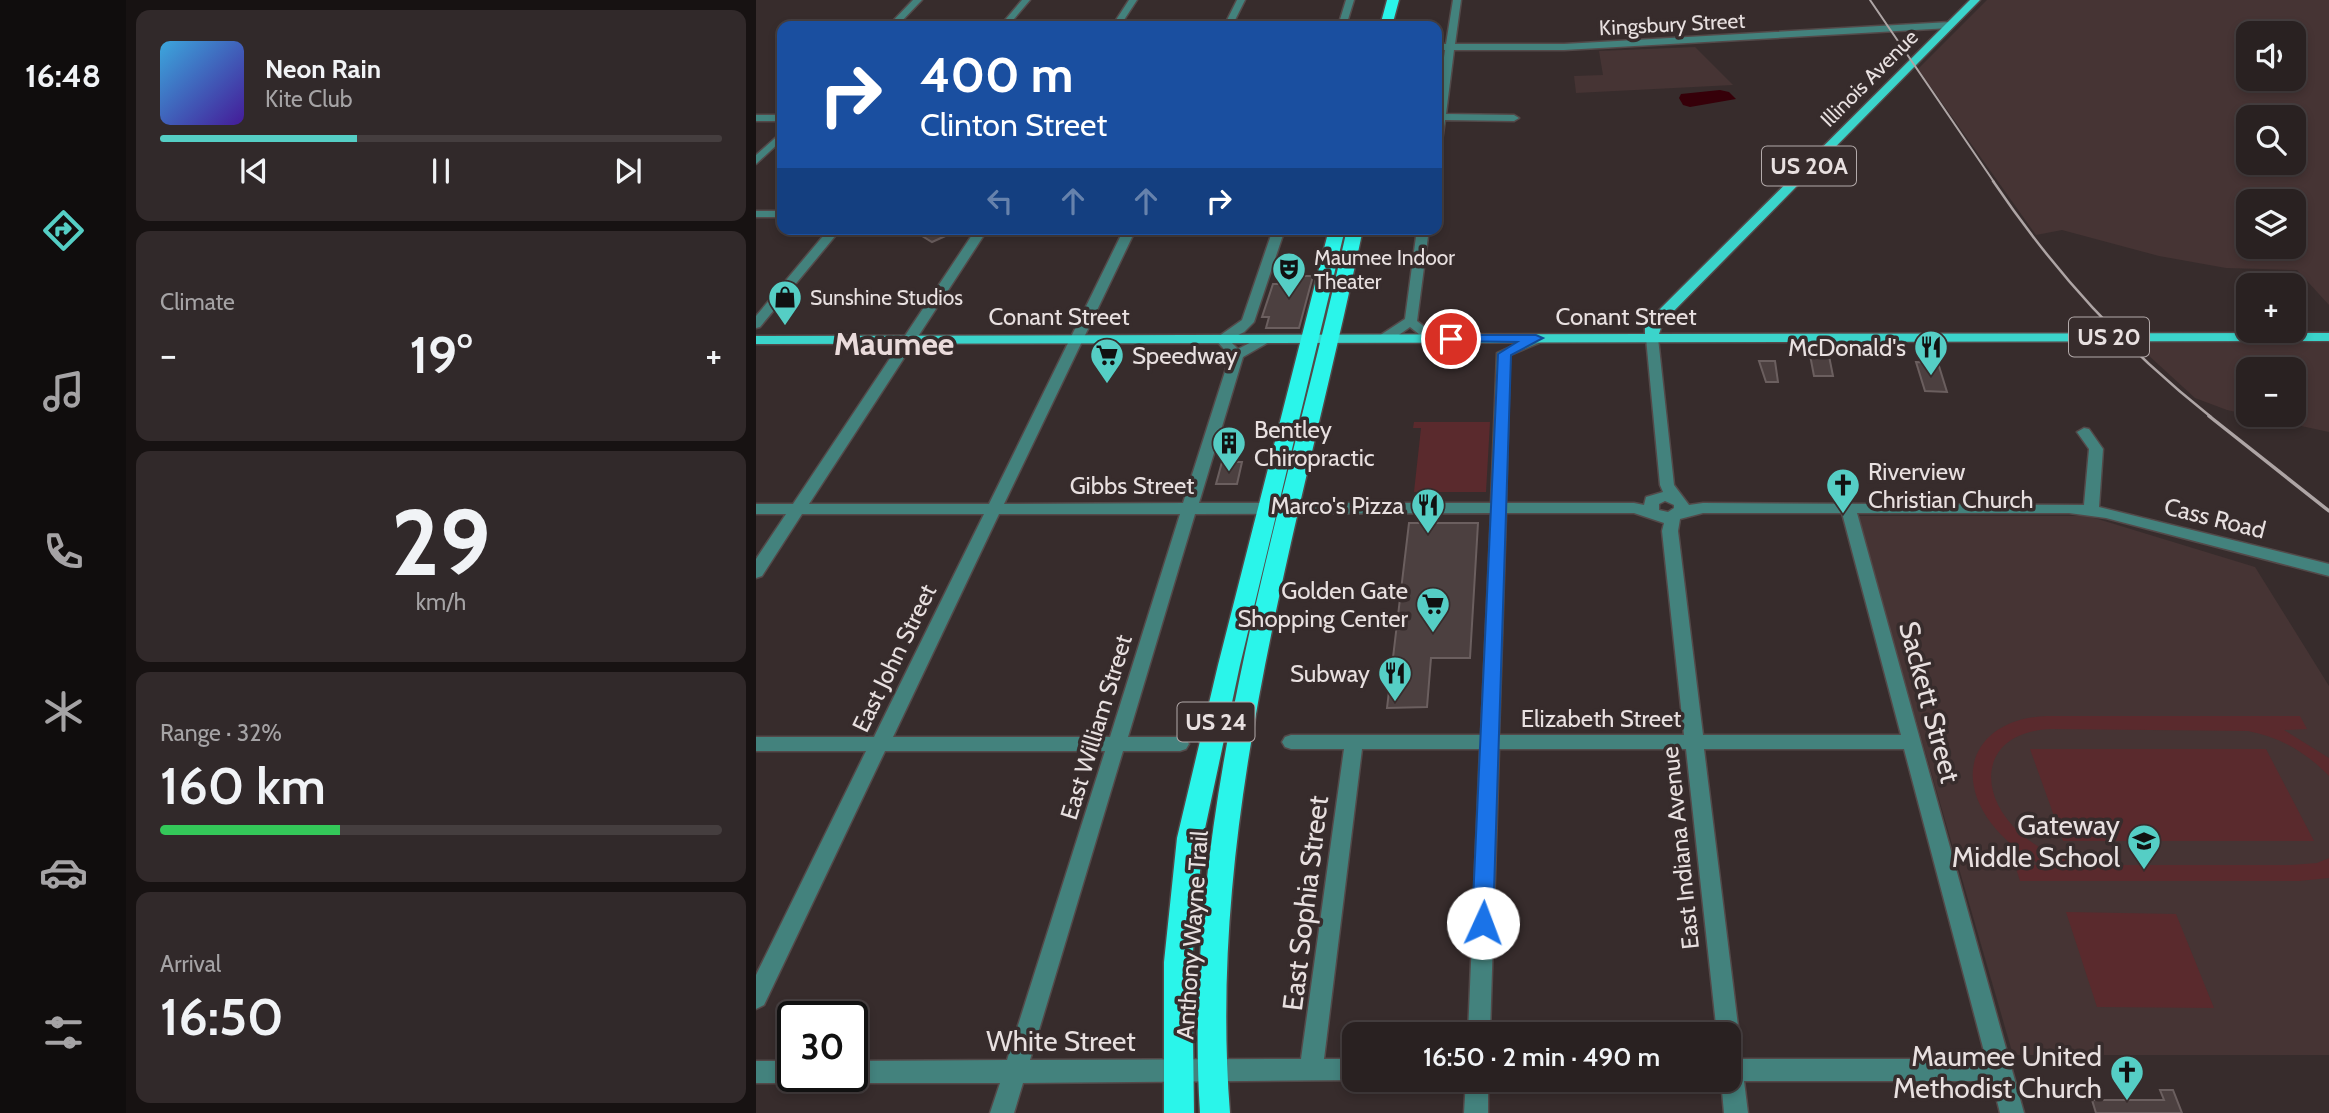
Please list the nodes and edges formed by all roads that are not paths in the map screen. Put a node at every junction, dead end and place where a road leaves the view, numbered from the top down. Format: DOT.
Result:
graph roads {
  1 [pos="918,0"];
  2 [pos="1026,0"];
  3 [pos="1133,0"];
  4 [pos="1241,0"];
  5 [pos="1350,0"];
  6 [pos="1392,0"];
  7 [pos="1405,0"];
  8 [pos="1457,0"];
  9 [pos="1975,0"];
  10 [pos="897,21"];
  11 [pos="1008,21"];
  12 [pos="1119,21"];
  13 [pos="1230,21"];
  14 [pos="1344,21"];
  15 [pos="1387,21"];
  16 [pos="1400,21"];
  17 [pos="1950,25"];
  18 [pos="1442,47"];
  19 [pos="1450,47"];
  20 [pos="1442,103"];
  21 [pos="777,117"];
  22 [pos="1442,117"];
  23 [pos="756,118"];
  24 [pos="1514,118"];
  25 [pos="777,140"];
  26 [pos="756,161"];
  27 [pos="756,214"];
  28 [pos="777,214"];
  29 [pos="830,235"];
  30 [pos="978,235"];
  31 [pos="1127,235"];
  32 [pos="1277,235"];
  33 [pos="1336,235"];
  34 [pos="1353,235"];
  35 [pos="1422,235"];
  36 [pos="1411,321"];
  37 [pos="1248,322"];
  38 [pos="756,324"];
  39 [pos="2329,337"];
  40 [pos="1475,338"];
  41 [pos="1536,338"];
  42 [pos="1652,338"];
  43 [pos="908,339"];
  44 [pos="1076,339"];
  45 [pos="1221,339"];
  46 [pos="1268,339"];
  47 [pos="1321,339"];
  48 [pos="1384,339"];
  49 [pos="1434,339"];
  50 [pos="756,340"];
  51 [pos="1504,354"];
  52 [pos="1237,355"];
  53 [pos="2084,432"];
  54 [pos="1667,507"];
  55 [pos="1848,507"];
  56 [pos="1190,508"];
  57 [pos="1279,508"];
  58 [pos="756,509"];
  59 [pos="797,509"];
  60 [pos="993,509"];
  61 [pos="1499,509"];
  62 [pos="2091,510"];
  63 [pos="2329,570"];
  64 [pos="756,572"];
  65 [pos="1291,742"];
  66 [pos="1489,742"];
  67 [pos="1694,742"];
  68 [pos="1912,742"];
  69 [pos="880,743"];
  70 [pos="1117,743"];
  71 [pos="1354,743"];
  72 [pos="756,744"];
  73 [pos="1180,744"];
  74 [pos="756,998"];
  75 [pos="1479,1022"];
  76 [pos="1726,1022"];
  77 [pos="1741,1062"];
  78 [pos="1311,1070"];
  79 [pos="1342,1070"];
  80 [pos="2000,1070"];
  81 [pos="1015,1071"];
  82 [pos="1179,1071"];
  83 [pos="1212,1071"];
  84 [pos="756,1072"];
  85 [pos="777,1072"];
  86 [pos="868,1072"];
  87 [pos="1477,1092"];
  88 [pos="1734,1092"];
  89 [pos="1002,1113"];
  90 [pos="1179,1113"];
  91 [pos="1215,1113"];
  92 [pos="1476,1113"];
  93 [pos="1737,1113"];
  94 [pos="2012,1113"];
  1 -- 10 [label="street"];
  2 -- 11 [label="street"];
  3 -- 12 [label="street"];
  4 -- 13 [label="street"];
  5 -- 14 [label="street"];
  6 -- 15 [label="highway"];
  7 -- 16 [label="highway"];
  8 -- 19 [label="street"];
  9 -- 17 [label="main road, Illinois Avenue / US 20A"];
  17 -- 19 [label="street, Kingsbury Street"];
  17 -- 42 [label="main road, Illinois Avenue / US 20A"];
  18 -- 19 [label="street, Kingsbury Street"];
  19 -- 20 [label="street"];
  21 -- 23 [label="street"];
  22 -- 24 [label="street"];
  25 -- 26 [label="street"];
  27 -- 28 [label="street"];
  29 -- 38 [label="street"];
  30 -- 43 [label="street"];
  31 -- 44 [label="street, East John Street"];
  32 -- 37 [label="street"];
  33 -- 47 [label="highway, Anthony Wayne Trail / US 24"];
  34 -- 47 [label="highway, Anthony Wayne Trail / US 24"];
  35 -- 36 [label="street"];
  36 -- 48 [label="street"];
  36 -- 49 [label="street"];
  37 -- 45 [label="street"];
  37 -- 46 [label="street"];
  39 -- 42 [label="main road, Conant Street / US 20"];
  40 -- 41 [label="main road, Conant Street / US 20"];
  40 -- 49 [label="main road, Conant Street / US 20"];
  40 -- 51 [label="street"];
  41 -- 42 [label="main road, Conant Street / US 20"];
  41 -- 51 [label="street"];
  42 -- 54 [label="street, East Indiana Avenue"];
  43 -- 44 [label="main road, Conant Street / US 20"];
  43 -- 50 [label="main road, Conant Street / US 20"];
  43 -- 59 [label="street"];
  44 -- 45 [label="main road, Conant Street / US 20"];
  44 -- 60 [label="street, East John Street"];
  45 -- 46 [label="main road, Conant Street / US 20"];
  45 -- 52 [label="street"];
  46 -- 47 [label="main road, Conant Street / US 20"];
  46 -- 52 [label="street"];
  47 -- 48 [label="main road, Conant Street / US 20"];
  47 -- 57 [label="highway, Anthony Wayne Trail / US 24"];
  48 -- 49 [label="main road, Conant Street / US 20"];
  51 -- 61 [label="street"];
  52 -- 56 [label="street, East William Street"];
  53 -- 62 [label="street"];
  54 -- 55 [label="street, Gibbs Street"];
  54 -- 61 [label="street, Gibbs Street"];
  54 -- 67 [label="street, East Indiana Avenue"];
  55 -- 62 [label="street, Gibbs Street"];
  55 -- 68 [label="street, Sackett Street"];
  56 -- 57 [label="street, Gibbs Street"];
  56 -- 60 [label="street, Gibbs Street"];
  56 -- 70 [label="street, East William Street"];
  57 -- 61 [label="street, Gibbs Street"];
  57 -- 82 [label="highway, Anthony Wayne Trail / US 24"];
  57 -- 83 [label="highway, Anthony Wayne Trail / US 24"];
  58 -- 59 [label="street, Gibbs Street"];
  59 -- 60 [label="street, Gibbs Street"];
  59 -- 64 [label="street"];
  60 -- 69 [label="street, East John Street"];
  61 -- 66 [label="street"];
  62 -- 63 [label="street, Cass Road"];
  65 -- 71 [label="street, Elizabeth Street"];
  66 -- 67 [label="street, Elizabeth Street"];
  66 -- 71 [label="street, Elizabeth Street"];
  66 -- 75 [label="street"];
  67 -- 68 [label="street, Elizabeth Street"];
  67 -- 76 [label="street, East Indiana Avenue"];
  68 -- 80 [label="street, Sackett Street"];
  69 -- 70 [label="street"];
  69 -- 72 [label="street"];
  69 -- 74 [label="street, East John Street"];
  70 -- 73 [label="street"];
  70 -- 81 [label="street, East William Street"];
  71 -- 78 [label="street, East Sophia Street"];
  77 -- 80 [label="street"];
  78 -- 79 [label="street, White Street"];
  78 -- 83 [label="street, White Street"];
  80 -- 94 [label="street, Sackett Street"];
  81 -- 82 [label="street, White Street"];
  81 -- 86 [label="street, White Street"];
  81 -- 89 [label="street, East William Street"];
  82 -- 83 [label="street, White Street"];
  82 -- 90 [label="highway, Anthony Wayne Trail / US 24"];
  83 -- 91 [label="highway, Anthony Wayne Trail / US 24"];
  84 -- 85 [label="street"];
  87 -- 92 [label="street"];
  88 -- 93 [label="street"];
}
